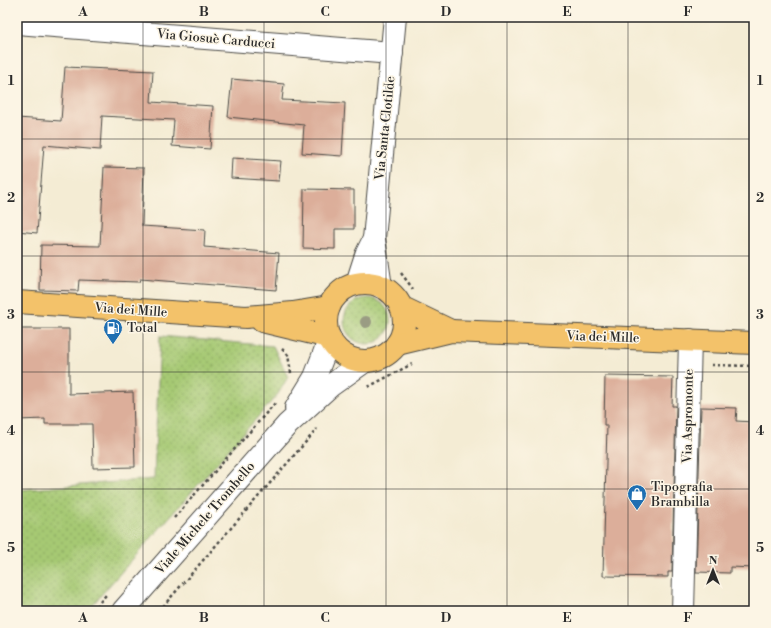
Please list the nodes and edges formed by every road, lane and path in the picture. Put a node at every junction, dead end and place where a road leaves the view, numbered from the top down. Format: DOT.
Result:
graph roads {
  1 [pos="395,17"];
  2 [pos="17,23"];
  3 [pos="392,53"];
  4 [pos="374,239"];
  5 [pos="401,272"];
  6 [pos="357,284"];
  7 [pos="381,287"];
  8 [pos="409,300"];
  9 [pos="17,302"];
  10 [pos="329,307"];
  11 [pos="246,317"];
  12 [pos="451,331"];
  13 [pos="330,337"];
  14 [pos="690,340"];
  15 [pos="754,343"];
  16 [pos="397,344"];
  17 [pos="281,347"];
  18 [pos="365,360"];
  19 [pos="416,361"];
  20 [pos="689,364"];
  21 [pos="754,366"];
  22 [pos="292,378"];
  23 [pos="362,390"];
  24 [pos="280,397"];
  25 [pos="287,425"];
  26 [pos="320,425"];
  27 [pos="170,522"];
  28 [pos="108,593"];
  29 [pos="92,611"];
  30 [pos="124,611"];
  31 [pos="159,611"];
  32 [pos="683,611"];
  1 -- 3 [label="street, Via Santa Clotilde"];
  2 -- 3 [label="street, Via Giosuè Carducci"];
  3 -- 4 [label="street, Via Santa Clotilde"];
  4 -- 6 [label="street, Via Santa Clotilde"];
  4 -- 7 [label="street, Via Santa Clotilde"];
  5 -- 8 [label="path"];
  6 -- 7 [label="main road"];
  6 -- 10 [label="main road"];
  7 -- 8 [label="main road"];
  8 -- 12 [label="main road, Via dei Mille"];
  8 -- 16 [label="main road"];
  9 -- 11 [label="main road, Via dei Mille"];
  10 -- 11 [label="main road, Via dei Mille"];
  10 -- 13 [label="main road"];
  11 -- 13 [label="main road, Via dei Mille"];
  12 -- 14 [label="main road, Via dei Mille"];
  12 -- 16 [label="main road, Via dei Mille"];
  13 -- 18 [label="main road"];
  13 -- 25 [label="street, Viale Michele Trombello"];
  14 -- 15 [label="main road, Via dei Mille"];
  14 -- 20 [label="street, Via Aspromonte"];
  16 -- 18 [label="main road"];
  17 -- 22 [label="path"];
  18 -- 25 [label="street, Viale Michele Trombello"];
  19 -- 23 [label="path"];
  20 -- 21 [label="path"];
  20 -- 32 [label="street, Via Aspromonte"];
  24 -- 27 [label="path"];
  25 -- 30 [label="street, Viale Michele Trombello"];
  26 -- 31 [label="path"];
  28 -- 29 [label="path"];
}
